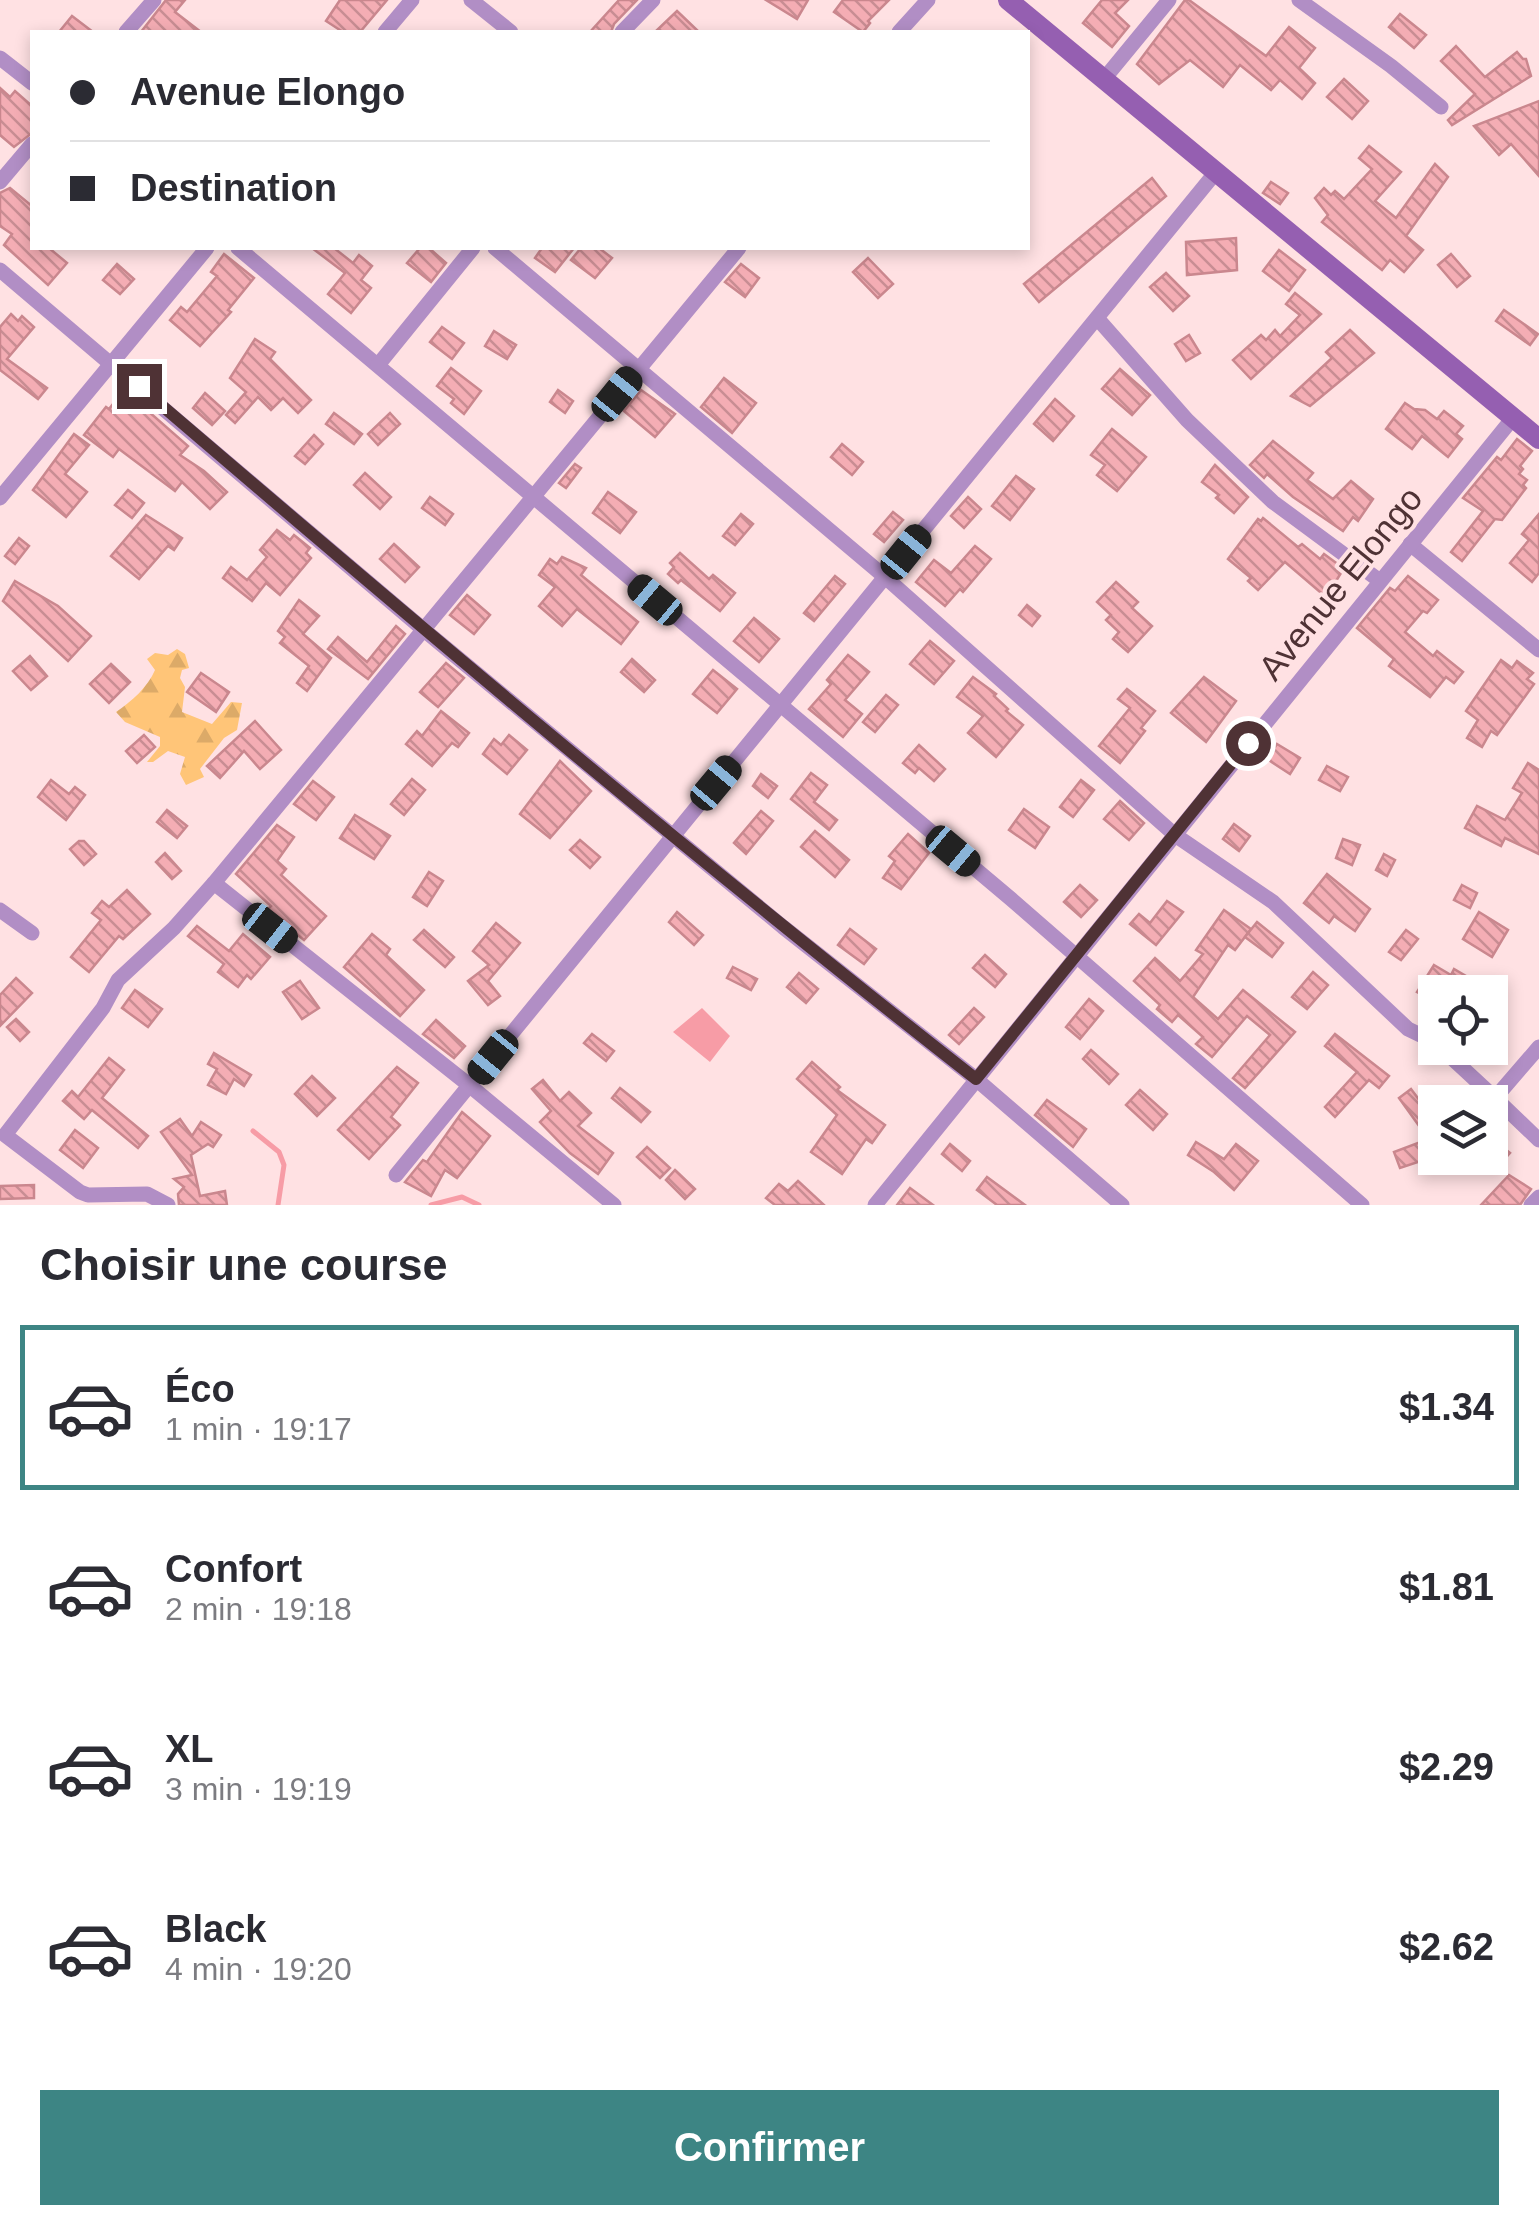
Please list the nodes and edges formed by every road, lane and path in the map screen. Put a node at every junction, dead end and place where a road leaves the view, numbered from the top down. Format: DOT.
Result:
graph roads {
  1 [pos="154,0"];
  2 [pos="412,0"];
  3 [pos="471,0"];
  4 [pos="653,0"];
  5 [pos="928,0"];
  6 [pos="1008,0"];
  7 [pos="1169,0"];
  8 [pos="1299,0"];
  9 [pos="128,30"];
  10 [pos="387,30"];
  11 [pos="508,30"];
  12 [pos="624,30"];
  13 [pos="901,30"];
  14 [pos="0,58"];
  15 [pos="1104,79"];
  16 [pos="30,81"];
  17 [pos="1442,107"];
  18 [pos="30,146"];
  19 [pos="1216,172"];
  20 [pos="0,182"];
  21 [pos="206,250"];
  22 [pos="240,250"];
  23 [pos="472,250"];
  24 [pos="496,250"];
  25 [pos="737,250"];
  26 [pos="0,270"];
  27 [pos="1097,318"];
  28 [pos="112,363"];
  29 [pos="378,365"];
  30 [pos="638,368"];
  31 [pos="1512,418"];
  32 [pos="1539,440"];
  33 [pos="2,493"];
  34 [pos="534,497"];
  35 [pos="1410,544"];
  36 [pos="885,577"];
  37 [pos="1380,582"];
  38 [pos="424,630"];
  39 [pos="1539,650"];
  40 [pos="780,706"];
  41 [pos="674,834"];
  42 [pos="1175,834"];
  43 [pos="214,883"];
  44 [pos="0,910"];
  45 [pos="32,932"];
  46 [pos="1077,955"];
  47 [pos="1418,1034"];
  48 [pos="1539,1046"];
  49 [pos="1457,1065"];
  50 [pos="976,1079"];
  51 [pos="470,1085"];
  52 [pos="1477,1085"];
  53 [pos="1507,1085"];
  54 [pos="1508,1114"];
  55 [pos="2,1133"];
  56 [pos="1539,1140"];
  57 [pos="396,1175"];
  58 [pos="1539,1196"];
  59 [pos="168,1205"];
  60 [pos="614,1205"];
  61 [pos="874,1205"];
  62 [pos="1122,1205"];
  63 [pos="1362,1205"];
  64 [pos="1531,1205"];
  1 -- 9 [label="street"];
  2 -- 10 [label="street"];
  3 -- 11 [label="street"];
  4 -- 12 [label="street"];
  5 -- 13 [label="street"];
  6 -- 15 [label="street"];
  7 -- 15 [label="street"];
  8 -- 17 [label="street"];
  14 -- 16 [label="street"];
  15 -- 19 [label="street"];
  18 -- 20 [label="street"];
  19 -- 27 [label="street"];
  19 -- 31 [label="street"];
  21 -- 28 [label="street"];
  22 -- 29 [label="street"];
  23 -- 29 [label="street"];
  24 -- 30 [label="street"];
  25 -- 30 [label="street"];
  26 -- 28 [label="street"];
  27 -- 36 [label="street"];
  27 -- 37 [label="street"];
  28 -- 33 [label="street"];
  28 -- 38 [label="street"];
  29 -- 34 [label="street"];
  30 -- 34 [label="street"];
  30 -- 36 [label="street"];
  31 -- 32 [label="street"];
  31 -- 35 [label="street, Avenue Elongo"];
  34 -- 38 [label="street"];
  34 -- 40 [label="street"];
  35 -- 37 [label="street, Avenue Elongo"];
  35 -- 39 [label="street"];
  36 -- 40 [label="street"];
  36 -- 42 [label="street"];
  37 -- 42 [label="street, Avenue Elongo"];
  38 -- 41 [label="street"];
  38 -- 43 [label="street"];
  40 -- 41 [label="street"];
  40 -- 46 [label="street"];
  41 -- 50 [label="street"];
  41 -- 51 [label="street"];
  42 -- 46 [label="street, Avenue Elongo"];
  42 -- 47 [label="street"];
  43 -- 51 [label="street"];
  43 -- 55 [label="street"];
  44 -- 45 [label="street"];
  46 -- 50 [label="street, Avenue Elongo"];
  46 -- 63 [label="street"];
  48 -- 53 [label="street"];
  49 -- 52 [label="street"];
  50 -- 61 [label="street, Avenue Elongo"];
  50 -- 62 [label="street"];
  51 -- 57 [label="street"];
  51 -- 60 [label="street"];
  54 -- 56 [label="street"];
  55 -- 59 [label="street"];
  58 -- 64 [label="street"];
}
